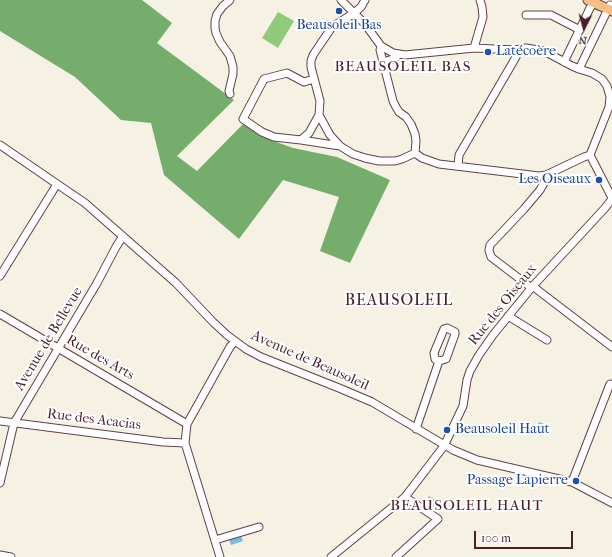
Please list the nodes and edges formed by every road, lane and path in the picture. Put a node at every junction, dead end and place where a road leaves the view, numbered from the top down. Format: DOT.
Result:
graph roads {
  1 [pos="230,0"];
  2 [pos="342,0"];
  3 [pos="365,0"];
  4 [pos="480,0"];
  5 [pos="593,1"];
  6 [pos="610,8"];
  7 [pos="354,14"];
  8 [pos="526,15"];
  9 [pos="580,30"];
  10 [pos="381,46"];
  11 [pos="474,48"];
  12 [pos="515,50"];
  13 [pos="398,54"];
  14 [pos="383,62"];
  15 [pos="564,62"];
  16 [pos="579,69"];
  17 [pos="314,79"];
  18 [pos="609,85"];
  19 [pos="230,94"];
  20 [pos="319,115"];
  21 [pos="609,118"];
  22 [pos="301,140"];
  23 [pos="0,145"];
  24 [pos="340,146"];
  25 [pos="415,153"];
  26 [pos="590,155"];
  27 [pos="458,166"];
  28 [pos="546,175"];
  29 [pos="57,184"];
  30 [pos="612,199"];
  31 [pos="123,236"];
  32 [pos="0,276"];
  33 [pos="532,287"];
  34 [pos="0,314"];
  35 [pos="508,316"];
  36 [pos="546,340"];
  37 [pos="235,341"];
  38 [pos="612,347"];
  39 [pos="58,348"];
  40 [pos="439,361"];
  41 [pos="610,384"];
  42 [pos="0,421"];
  43 [pos="14,422"];
  44 [pos="187,424"];
  45 [pos="416,429"];
  46 [pos="185,443"];
  47 [pos="444,446"];
  48 [pos="572,482"];
  49 [pos="0,483"];
  50 [pos="405,497"];
  51 [pos="612,503"];
  52 [pos="259,527"];
  53 [pos="215,540"];
  54 [pos="0,555"];
  55 [pos="11,557"];
  56 [pos="220,557"];
  57 [pos="331,557"];
  58 [pos="396,557"];
  1 -- 19 [label="street"];
  2 -- 7 [label="street"];
  3 -- 7 [label="street"];
  4 -- 11 [label="street"];
  5 -- 6 [label="main road"];
  5 -- 9 [label="street"];
  6 -- 16 [label="street"];
  7 -- 10 [label="street"];
  7 -- 17 [label="street"];
  8 -- 9 [label="street"];
  9 -- 15 [label="street"];
  10 -- 13 [label="street"];
  10 -- 14 [label="street"];
  11 -- 12 [label="street"];
  11 -- 13 [label="street"];
  12 -- 15 [label="street"];
  12 -- 27 [label="street"];
  13 -- 14 [label="street"];
  14 -- 25 [label="street"];
  15 -- 16 [label="street"];
  16 -- 18 [label="street"];
  17 -- 20 [label="street"];
  17 -- 22 [label="street"];
  18 -- 21 [label="street"];
  20 -- 22 [label="street"];
  20 -- 24 [label="street"];
  21 -- 26 [label="street"];
  22 -- 24 [label="street"];
  23 -- 29 [label="street, Avenue de Beausoleil"];
  24 -- 25 [label="street"];
  25 -- 27 [label="street"];
  26 -- 28 [label="street"];
  26 -- 30 [label="street"];
  27 -- 28 [label="street"];
  28 -- 33 [label="street"];
  29 -- 31 [label="street, Avenue de Beausoleil"];
  29 -- 32 [label="street"];
  30 -- 33 [label="street, Rue des Oiseaux"];
  31 -- 37 [label="street, Avenue de Beausoleil"];
  31 -- 39 [label="street, Avenue de Bellevue"];
  33 -- 35 [label="street, Rue des Oiseaux"];
  33 -- 38 [label="street"];
  34 -- 39 [label="street, Rue des Arts"];
  35 -- 36 [label="street"];
  35 -- 47 [label="street, Rue des Oiseaux"];
  37 -- 44 [label="street"];
  37 -- 45 [label="street, Avenue de Beausoleil"];
  39 -- 43 [label="street, Avenue de Bellevue"];
  39 -- 44 [label="street, Rue des Arts"];
  40 -- 45 [label="street"];
  41 -- 48 [label="street"];
  42 -- 43 [label="street, Rue des Acacias"];
  43 -- 46 [label="street, Rue des Acacias"];
  43 -- 49 [label="street, Avenue de Bellevue"];
  44 -- 46 [label="street"];
  45 -- 47 [label="street, Avenue de Beausoleil"];
  46 -- 53 [label="street"];
  47 -- 48 [label="street, Avenue de Beausoleil"];
  47 -- 50 [label="street, Rue des Oiseaux"];
  48 -- 51 [label="street, Avenue de Beausoleil"];
  50 -- 57 [label="street, Rue des Oiseaux"];
  50 -- 58 [label="street"];
  52 -- 53 [label="street"];
  53 -- 56 [label="street"];
  54 -- 55 [label="street"];
}
